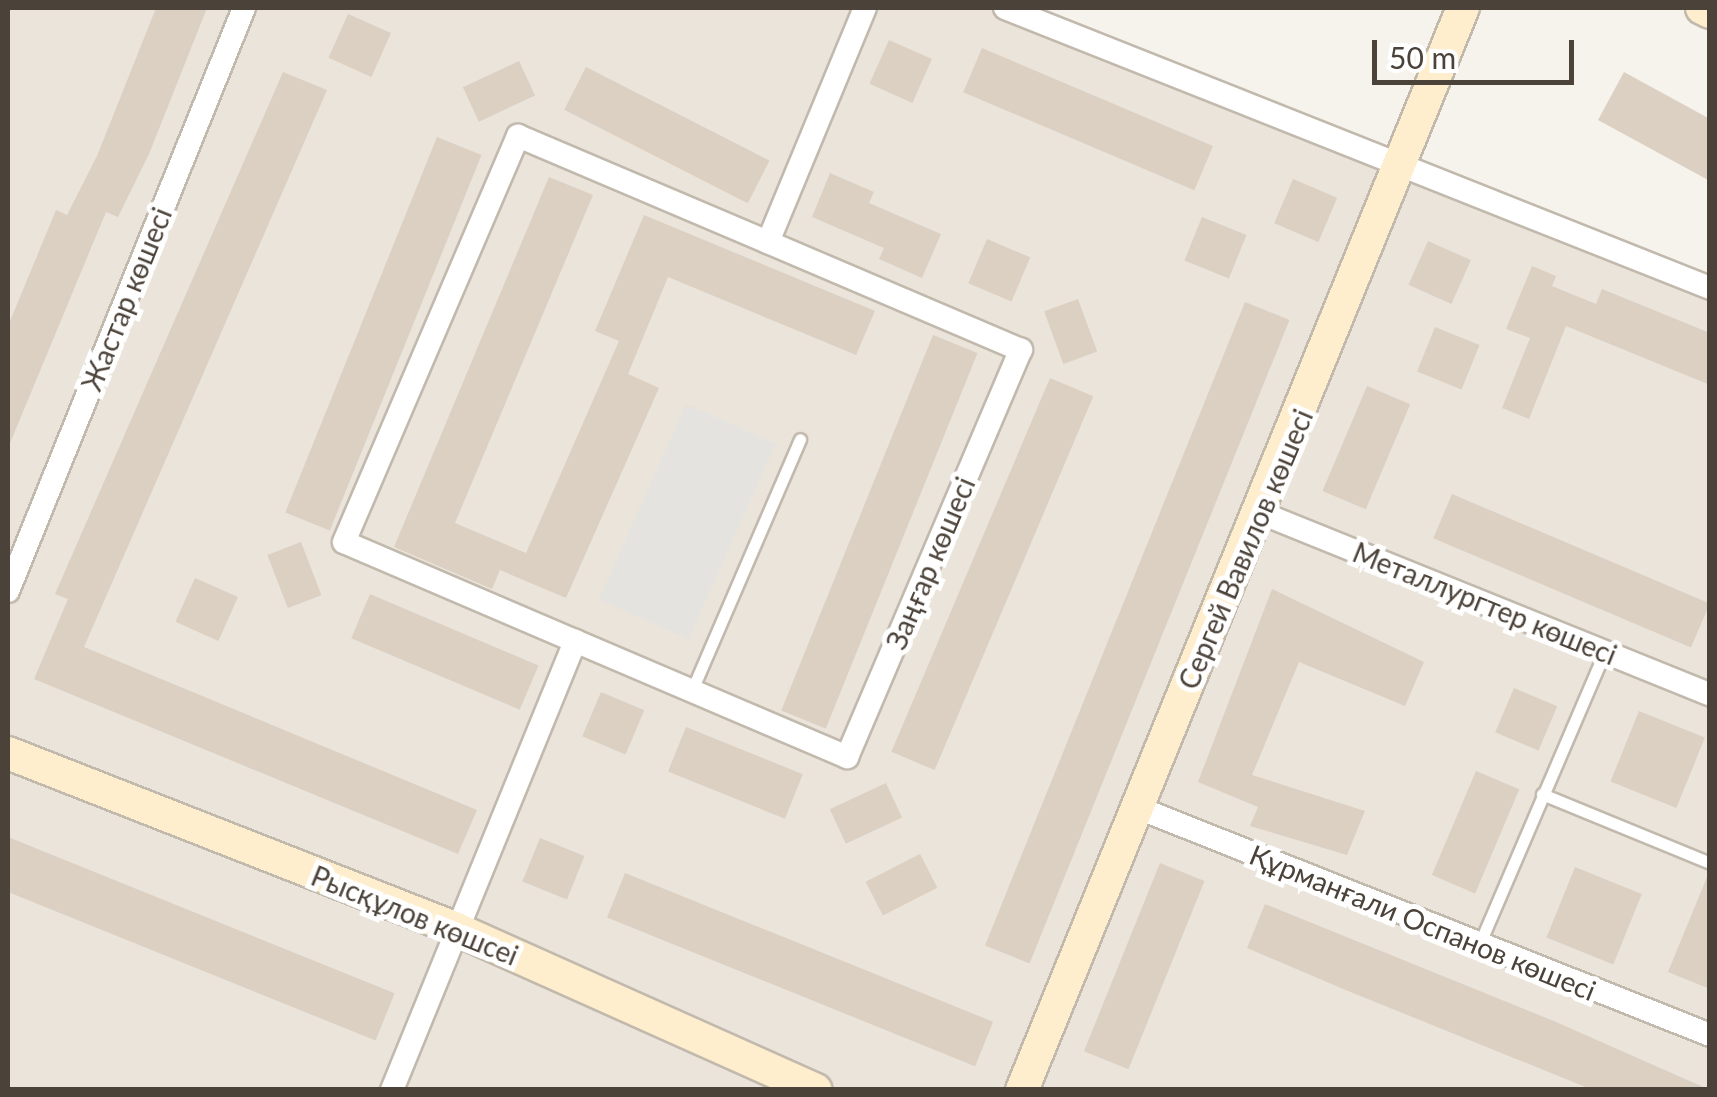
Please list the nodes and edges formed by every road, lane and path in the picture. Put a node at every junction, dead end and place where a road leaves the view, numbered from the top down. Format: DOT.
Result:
graph roads {
  1 [pos="244,8"];
  2 [pos="865,8"];
  3 [pos="1005,8"];
  4 [pos="1463,8"];
  5 [pos="1702,8"];
  6 [pos="1710,12"];
  7 [pos="1407,160"];
  8 [pos="768,242"];
  9 [pos="1710,288"];
  10 [pos="800,439"];
  11 [pos="1261,513"];
  12 [pos="8,591"];
  13 [pos="575,640"];
  14 [pos="1604,650"];
  15 [pos="692,690"];
  16 [pos="1710,694"];
  17 [pos="8,753"];
  18 [pos="1542,794"];
  19 [pos="1136,807"];
  20 [pos="1710,863"];
  21 [pos="456,929"];
  22 [pos="1479,945"];
  23 [pos="1710,1035"];
  24 [pos="392,1090"];
  25 [pos="816,1090"];
  26 [pos="1022,1090"];
  1 -- 12 [label="street, Жастар көшесі"];
  2 -- 8 [label="street"];
  3 -- 7 [label="street"];
  4 -- 7 [label="street, Сергей Вавилов көшесі"];
  5 -- 6 [label="street"];
  7 -- 9 [label="street"];
  7 -- 11 [label="street, Сергей Вавилов көшесі"];
  8 -- 13 [label="street, Заңғар көшесі"];
  8 -- 15 [label="street, Заңғар көшесі"];
  10 -- 15 [label="lane"];
  11 -- 14 [label="street, Металлургтер көшесі"];
  11 -- 19 [label="street, Сергей Вавилов көшесі"];
  13 -- 15 [label="street, Заңғар көшесі"];
  13 -- 21 [label="street"];
  14 -- 16 [label="street, Металлургтер көшесі"];
  14 -- 18 [label="lane"];
  17 -- 21 [label="street, Рысқұлов көшсеі"];
  18 -- 20 [label="lane"];
  18 -- 22 [label="lane"];
  19 -- 22 [label="street, Құрманғали Оспанов көшесі"];
  19 -- 26 [label="street, Сергей Вавилов көшесі"];
  21 -- 24 [label="street"];
  21 -- 25 [label="street, Рысқұлов көшсеі"];
  22 -- 23 [label="street, Құрманғали Оспанов көшесі"];
}
